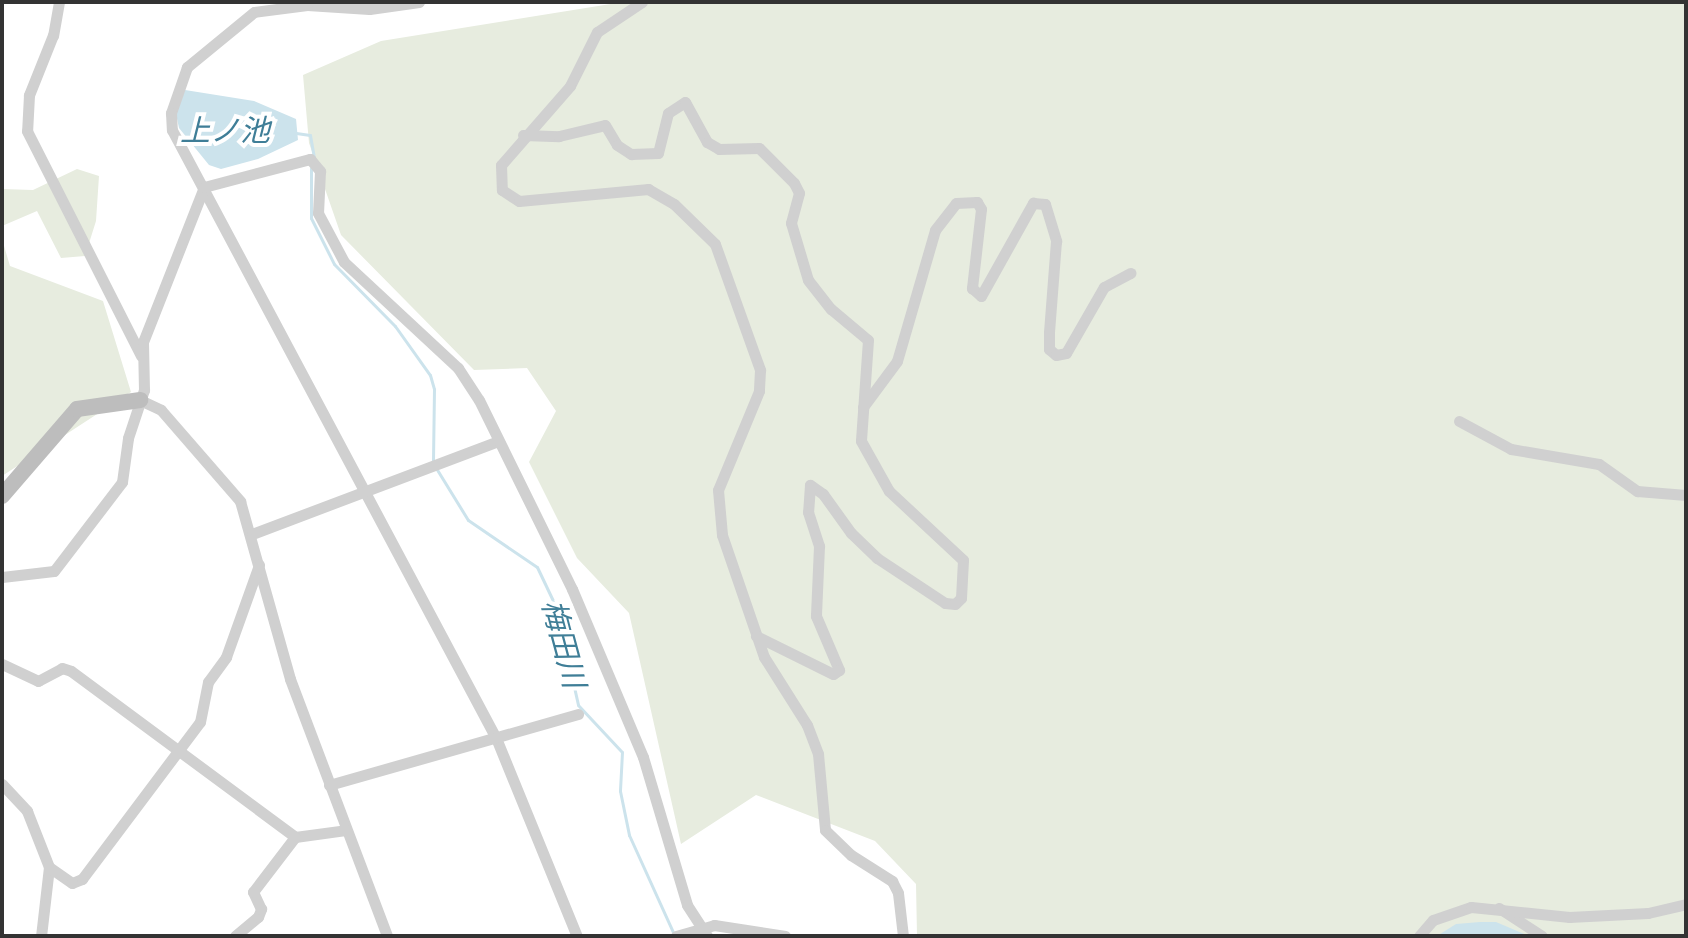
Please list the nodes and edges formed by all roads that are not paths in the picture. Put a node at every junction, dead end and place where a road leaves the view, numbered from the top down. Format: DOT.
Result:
graph roads {
  1 [pos="59,2"];
  2 [pos="419,2"];
  3 [pos="642,2"];
  4 [pos="523,135"];
  5 [pos="204,187"];
  6 [pos="1130,273"];
  7 [pos="142,357"];
  8 [pos="140,400"];
  9 [pos="863,407"];
  10 [pos="1459,421"];
  11 [pos="498,441"];
  12 [pos="366,492"];
  13 [pos="1686,495"];
  14 [pos="2,496"];
  15 [pos="252,534"];
  16 [pos="259,565"];
  17 [pos="2,577"];
  18 [pos="756,636"];
  19 [pos="2,664"];
  20 [pos="578,714"];
  21 [pos="496,738"];
  22 [pos="178,749"];
  23 [pos="2,784"];
  24 [pos="329,785"];
  25 [pos="346,830"];
  26 [pos="295,837"];
  27 [pos="49,867"];
  28 [pos="1686,904"];
  29 [pos="1499,908"];
  30 [pos="703,932"];
  31 [pos="678,935"];
  32 [pos="41,936"];
  33 [pos="235,936"];
  34 [pos="387,936"];
  35 [pos="577,936"];
  36 [pos="785,936"];
  37 [pos="903,936"];
  38 [pos="1419,936"];
  39 [pos="1542,936"];
  1 -- 7 [label="street"];
  2 -- 5 [label="street"];
  3 -- 4 [label="street"];
  4 -- 9 [label="street"];
  4 -- 18 [label="street"];
  5 -- 7 [label="street"];
  5 -- 11 [label="street"];
  5 -- 12 [label="street"];
  6 -- 9 [label="street"];
  7 -- 8 [label="street"];
  8 -- 14 [label="street"];
  8 -- 15 [label="street"];
  8 -- 17 [label="street"];
  9 -- 18 [label="street"];
  10 -- 13 [label="street"];
  11 -- 12 [label="street"];
  11 -- 30 [label="street"];
  12 -- 15 [label="street"];
  12 -- 21 [label="street"];
  15 -- 16 [label="street"];
  16 -- 22 [label="street"];
  16 -- 24 [label="street"];
  18 -- 37 [label="street"];
  19 -- 22 [label="street"];
  20 -- 21 [label="street"];
  21 -- 24 [label="street"];
  21 -- 35 [label="street"];
  22 -- 26 [label="street"];
  22 -- 27 [label="street"];
  23 -- 27 [label="street"];
  24 -- 25 [label="street"];
  25 -- 26 [label="street"];
  25 -- 34 [label="street"];
  26 -- 33 [label="street"];
  27 -- 32 [label="street"];
  28 -- 29 [label="street"];
  29 -- 38 [label="street"];
  29 -- 39 [label="street"];
  30 -- 31 [label="street"];
  30 -- 36 [label="street"];
}
